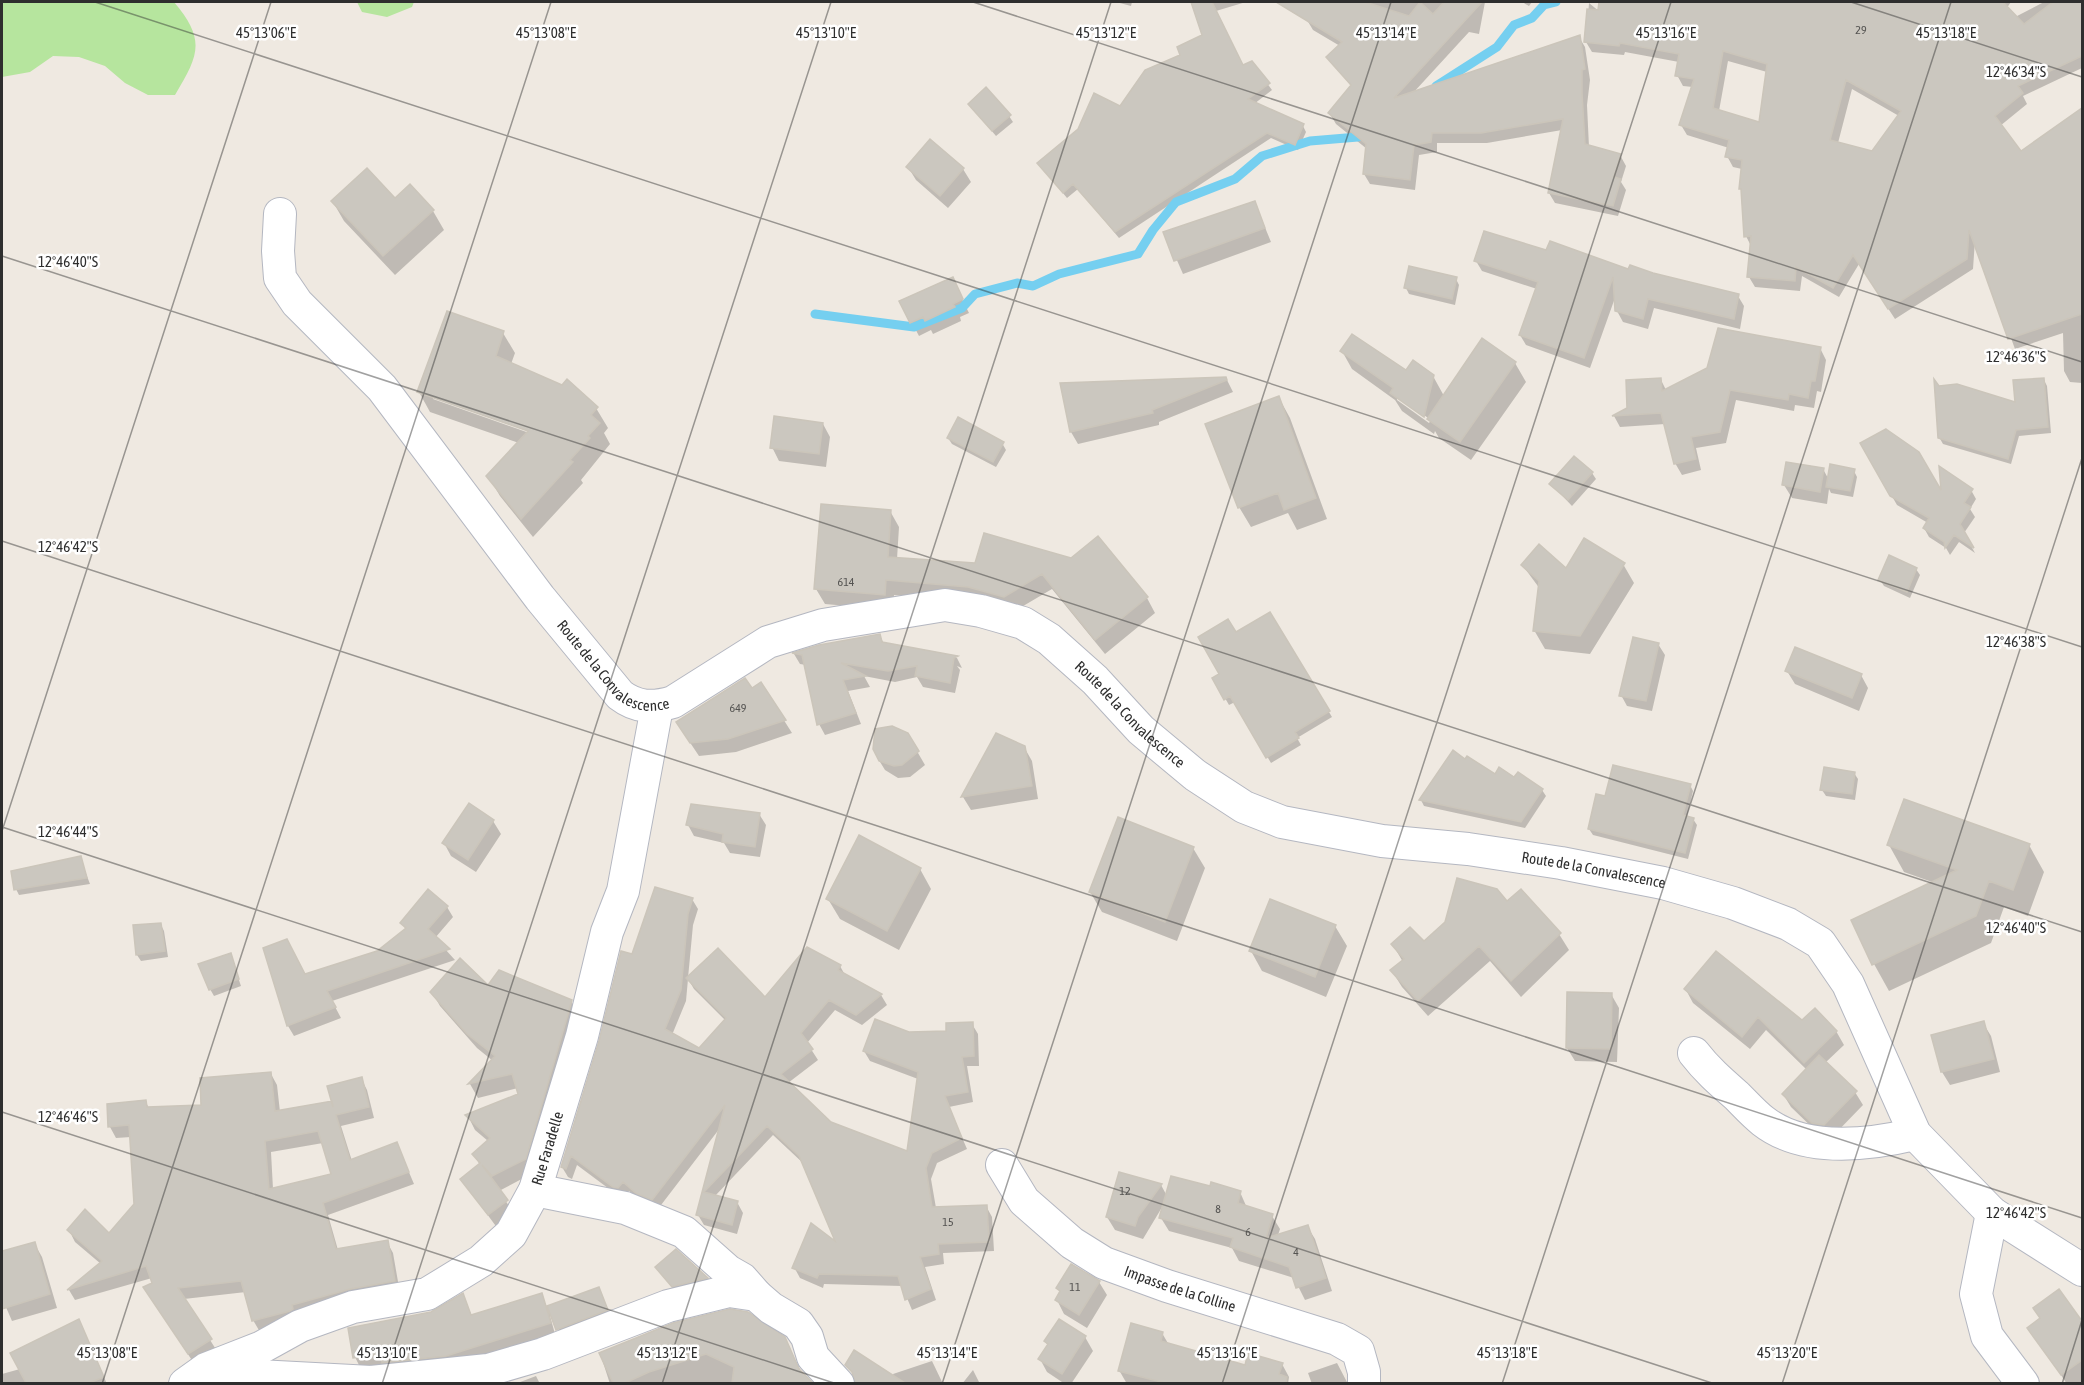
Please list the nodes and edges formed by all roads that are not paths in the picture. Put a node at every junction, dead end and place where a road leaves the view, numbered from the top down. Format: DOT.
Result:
graph roads {
  1 [pos="280,214"];
  2 [pos="657,707"];
  3 [pos="1694,1053"];
  4 [pos="1915,1134"];
  5 [pos="1002,1165"];
  6 [pos="536,1190"];
  7 [pos="1992,1213"];
  8 [pos="2082,1270"];
  9 [pos="756,1295"];
  10 [pos="196,1376"];
  11 [pos="838,1383"];
  12 [pos="1364,1383"];
  13 [pos="2023,1383"];
  1 -- 2 [label="street, Route de la Convalescence"];
  2 -- 4 [label="street, Route de la Convalescence"];
  2 -- 6 [label="street, Rue Faradelle"];
  3 -- 4 [label="street"];
  4 -- 7 [label="street, Route de la Convalescence"];
  5 -- 12 [label="street, Impasse de la Colline"];
  6 -- 9 [label="street"];
  6 -- 10 [label="street, Rue Faradelle"];
  7 -- 8 [label="street, Route de la Convalescence"];
  7 -- 13 [label="street"];
  9 -- 10 [label="street"];
  9 -- 11 [label="street"];
}
